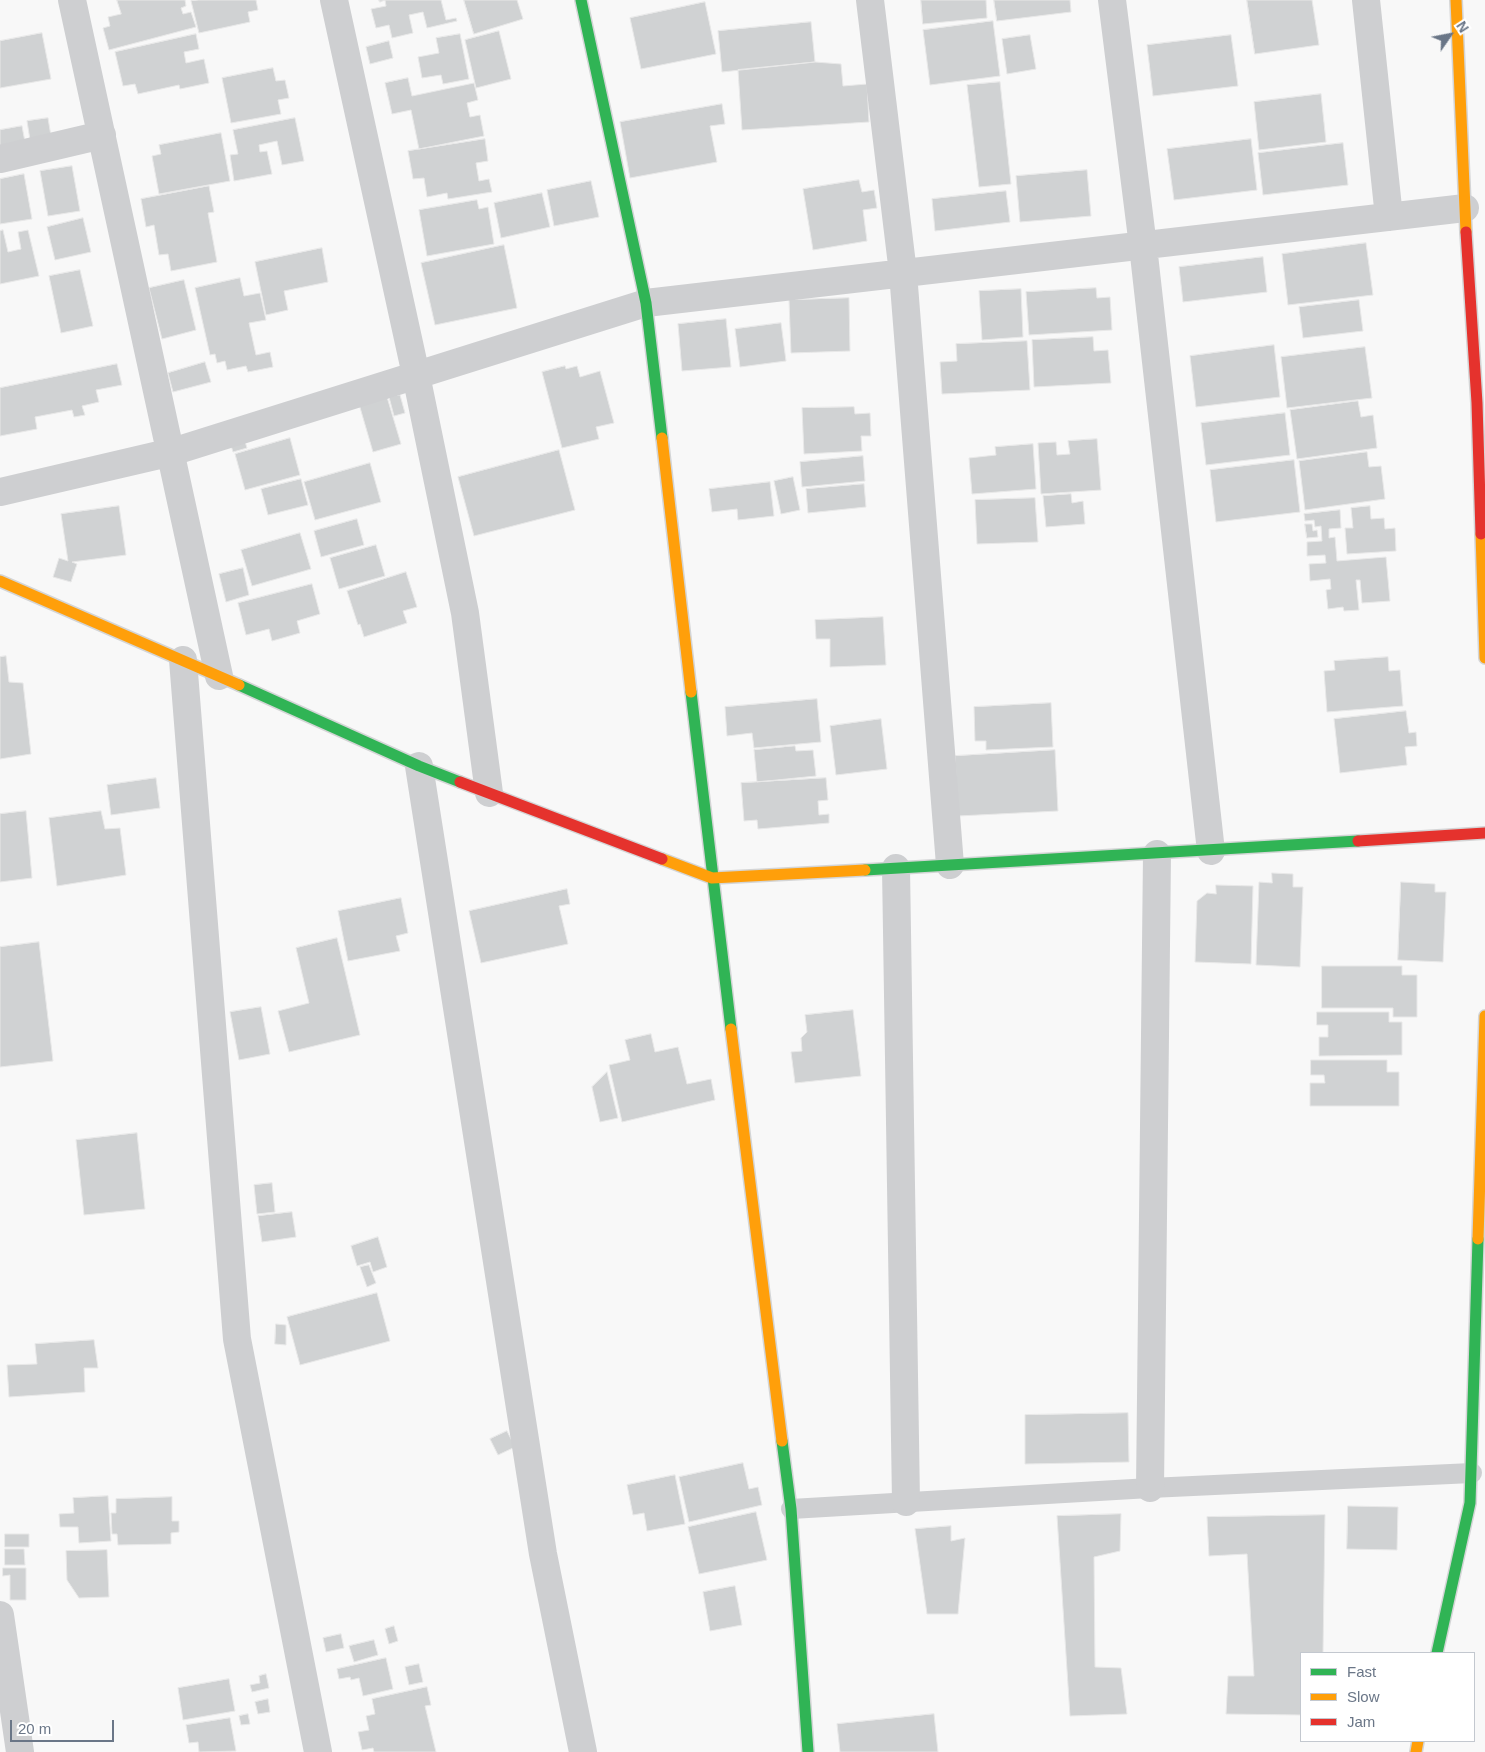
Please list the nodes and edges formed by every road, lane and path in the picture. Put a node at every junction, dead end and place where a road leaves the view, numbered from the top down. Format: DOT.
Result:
graph roads {
  1 [pos="72,0"];
  2 [pos="334,0"];
  3 [pos="581,0"];
  4 [pos="870,0"];
  5 [pos="1112,0"];
  6 [pos="1366,0"];
  7 [pos="1456,0"];
  8 [pos="102,135"];
  9 [pos="0,159"];
  10 [pos="1465,208"];
  11 [pos="1390,217"];
  12 [pos="1143,246"];
  13 [pos="903,273"];
  14 [pos="646,303"];
  15 [pos="416,375"];
  16 [pos="1481,403"];
  17 [pos="172,452"];
  18 [pos="0,492"];
  19 [pos="0,581"];
  20 [pos="1485,658"];
  21 [pos="183,660"];
  22 [pos="219,676"];
  23 [pos="419,766"];
  24 [pos="489,793"];
  25 [pos="1485,833"];
  26 [pos="1211,851"];
  27 [pos="1157,854"];
  28 [pos="950,865"];
  29 [pos="896,868"];
  30 [pos="712,878"];
  31 [pos="1485,1016"];
  32 [pos="1472,1473"];
  33 [pos="1150,1488"];
  34 [pos="906,1502"];
  35 [pos="791,1510"];
  36 [pos="0,1614"];
  37 [pos="1437,1652"];
  38 [pos="20,1752"];
  39 [pos="318,1752"];
  40 [pos="584,1752"];
  41 [pos="808,1752"];
  1 -- 8 [label="street"];
  2 -- 15 [label="street"];
  3 -- 14 [label="street"];
  4 -- 13 [label="street"];
  5 -- 12 [label="street"];
  6 -- 11 [label="street"];
  7 -- 10 [label="street"];
  8 -- 9 [label="street"];
  8 -- 17 [label="street"];
  10 -- 11 [label="street"];
  10 -- 16 [label="street"];
  11 -- 12 [label="street"];
  12 -- 13 [label="street"];
  12 -- 26 [label="street"];
  13 -- 14 [label="street"];
  13 -- 28 [label="street"];
  14 -- 15 [label="street"];
  14 -- 30 [label="street"];
  15 -- 17 [label="street"];
  15 -- 24 [label="street"];
  16 -- 20 [label="street"];
  17 -- 18 [label="street"];
  17 -- 22 [label="street"];
  19 -- 21 [label="street"];
  21 -- 22 [label="street"];
  21 -- 39 [label="street"];
  22 -- 23 [label="street"];
  23 -- 24 [label="street"];
  23 -- 40 [label="street"];
  24 -- 30 [label="street"];
  25 -- 26 [label="street"];
  26 -- 27 [label="street"];
  27 -- 28 [label="street"];
  27 -- 33 [label="street"];
  28 -- 29 [label="street"];
  29 -- 30 [label="street"];
  29 -- 34 [label="street"];
  30 -- 35 [label="street"];
  31 -- 32 [label="street"];
  32 -- 33 [label="lane"];
  32 -- 37 [label="street"];
  33 -- 34 [label="lane"];
  34 -- 35 [label="lane"];
  35 -- 41 [label="street"];
  36 -- 38 [label="street"];
}
